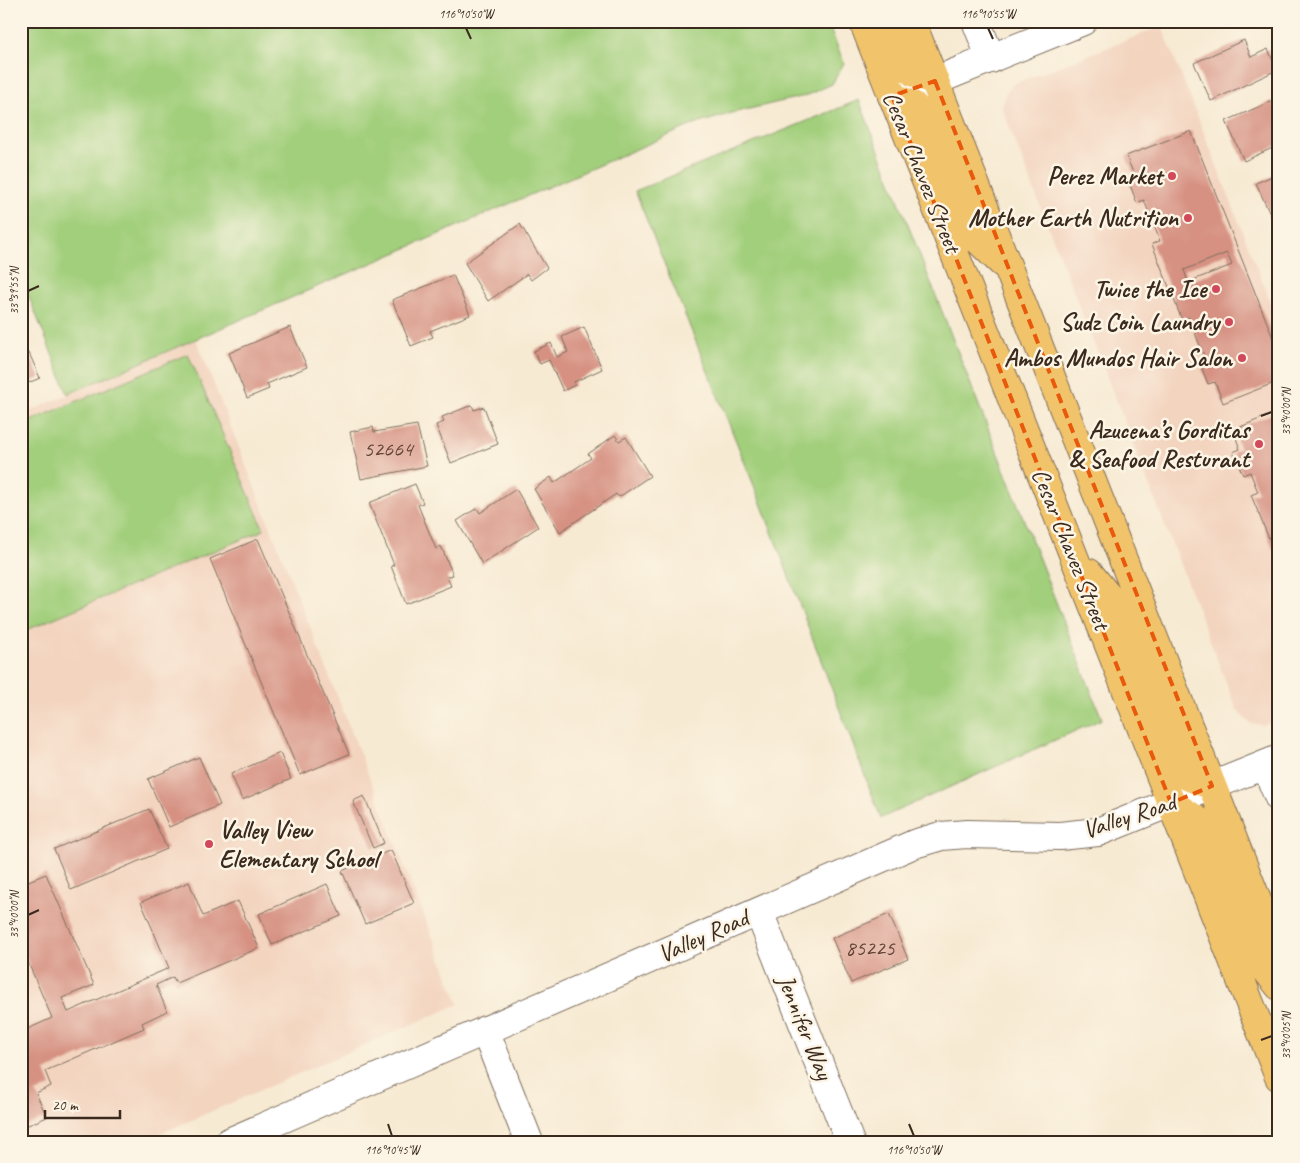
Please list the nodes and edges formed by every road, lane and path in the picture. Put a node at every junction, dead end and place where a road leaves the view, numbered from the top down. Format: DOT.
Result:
graph roads {
  1 [pos="863,21"];
  2 [pos="887,21"];
  3 [pos="911,21"];
  4 [pos="976,21"];
  5 [pos="1083,21"];
  6 [pos="991,59"];
  7 [pos="935,81"];
  8 [pos="892,96"];
  9 [pos="1009,269"];
  10 [pos="1073,555"];
  11 [pos="1272,762"];
  12 [pos="1192,794"];
  13 [pos="1279,798"];
  14 [pos="759,912"];
  15 [pos="1279,956"];
  16 [pos="1279,986"];
  17 [pos="485,1030"];
  18 [pos="1279,1077"];
  19 [pos="229,1142"];
  20 [pos="529,1142"];
  21 [pos="850,1142"];
  1 -- 8 [label="main road, Cesar Chavez Street"];
  2 -- 7 [label="main road"];
  3 -- 7 [label="main road, Cesar Chavez Street"];
  4 -- 6 [label="street"];
  5 -- 6 [label="street"];
  6 -- 7 [label="street"];
  7 -- 8 [label="street"];
  7 -- 9 [label="main road, Cesar Chavez Street"];
  8 -- 9 [label="main road"];
  8 -- 10 [label="main road, Cesar Chavez Street"];
  9 -- 12 [label="main road, Cesar Chavez Street"];
  10 -- 12 [label="main road, Cesar Chavez Street"];
  10 -- 12 [label="main road"];
  11 -- 12 [label="street, Valley Road"];
  11 -- 13 [label="street"];
  12 -- 14 [label="street, Valley Road"];
  12 -- 15 [label="main road, Cesar Chavez Street"];
  12 -- 16 [label="main road"];
  12 -- 18 [label="main road, Cesar Chavez Street"];
  14 -- 17 [label="street, Valley Road"];
  14 -- 21 [label="street, Jennifer Way"];
  17 -- 19 [label="street, Valley Road"];
  17 -- 20 [label="street"];
}
